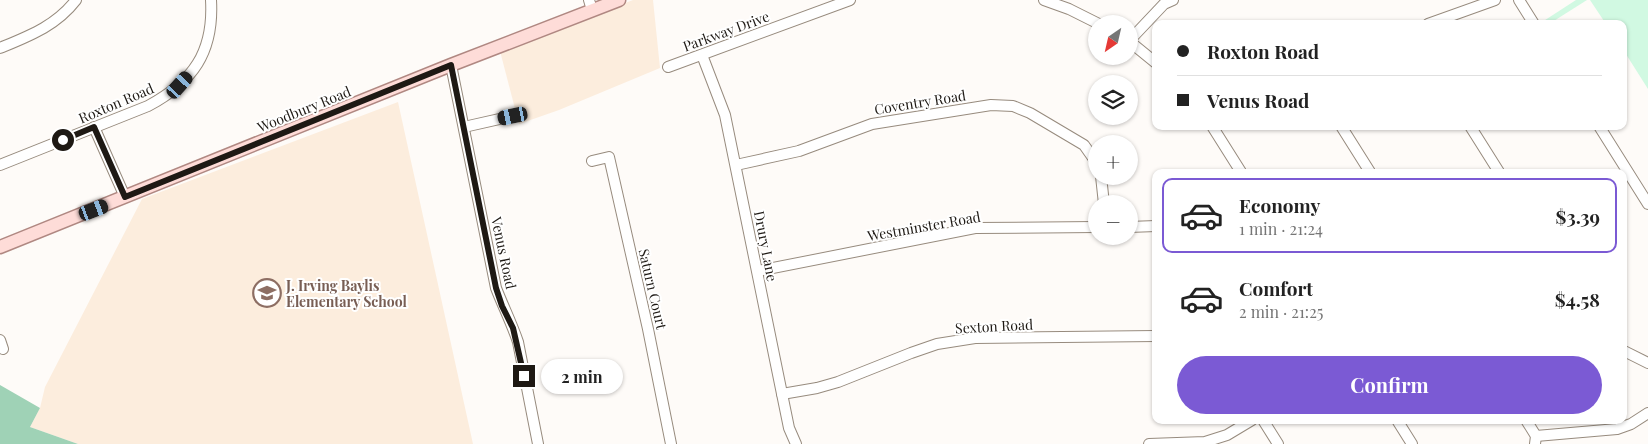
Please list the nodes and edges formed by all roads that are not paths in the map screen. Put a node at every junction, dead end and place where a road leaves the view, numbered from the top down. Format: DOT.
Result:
graph roads {
  1 [pos="76,0"];
  2 [pos="211,0"];
  3 [pos="619,0"];
  4 [pos="850,0"];
  5 [pos="1044,0"];
  6 [pos="1173,0"];
  7 [pos="1495,0"];
  8 [pos="1519,0"];
  9 [pos="591,5"];
  10 [pos="1088,18"];
  11 [pos="1439,20"];
  12 [pos="1532,20"];
  13 [pos="1138,31"];
  14 [pos="0,48"];
  15 [pos="1138,48"];
  16 [pos="702,55"];
  17 [pos="1152,60"];
  18 [pos="451,65"];
  19 [pos="668,67"];
  20 [pos="513,116"];
  21 [pos="94,127"];
  22 [pos="464,127"];
  23 [pos="1215,130"];
  24 [pos="1344,130"];
  25 [pos="1473,130"];
  26 [pos="1602,130"];
  27 [pos="1088,151"];
  28 [pos="592,161"];
  29 [pos="0,165"];
  30 [pos="736,165"];
  31 [pos="1239,169"];
  32 [pos="1368,169"];
  33 [pos="1497,169"];
  34 [pos="1626,169"];
  35 [pos="1627,171"];
  36 [pos="125,197"];
  37 [pos="1648,204"];
  38 [pos="1138,226"];
  39 [pos="1152,226"];
  40 [pos="1088,227"];
  41 [pos="0,247"];
  42 [pos="758,271"];
  43 [pos="1152,336"];
  44 [pos="1627,352"];
  45 [pos="1648,363"];
  46 [pos="782,394"];
  47 [pos="1648,413"];
  48 [pos="1245,424"];
  49 [pos="1266,424"];
  50 [pos="1400,424"];
  51 [pos="1528,424"];
  52 [pos="1536,440"];
  53 [pos="538,444"];
  54 [pos="670,444"];
  55 [pos="796,444"];
  56 [pos="1149,444"];
  57 [pos="1278,444"];
  58 [pos="1412,444"];
  1 -- 14 [label="street"];
  2 -- 21 [label="street, Roxton Road"];
  3 -- 9 [label="main road, Woodbury Road"];
  4 -- 16 [label="street, Parkway Drive"];
  5 -- 10 [label="street"];
  6 -- 13 [label="street"];
  7 -- 11 [label="street"];
  8 -- 12 [label="street"];
  9 -- 18 [label="main road, Woodbury Road"];
  15 -- 17 [label="street"];
  16 -- 19 [label="street, Parkway Drive"];
  16 -- 30 [label="street, Drury Lane"];
  18 -- 22 [label="street, Venus Road"];
  18 -- 36 [label="main road, Woodbury Road"];
  20 -- 22 [label="street"];
  21 -- 29 [label="street, Roxton Road"];
  21 -- 36 [label="street"];
  22 -- 53 [label="street, Venus Road"];
  23 -- 31 [label="street"];
  24 -- 32 [label="street"];
  25 -- 33 [label="street"];
  26 -- 34 [label="street"];
  27 -- 30 [label="street, Coventry Road"];
  28 -- 54 [label="street, Saturn Court"];
  30 -- 42 [label="street, Drury Lane"];
  35 -- 37 [label="street"];
  36 -- 41 [label="main road, Woodbury Road"];
  38 -- 39 [label="street"];
  40 -- 42 [label="street, Westminster Road"];
  42 -- 46 [label="street, Drury Lane"];
  43 -- 46 [label="street, Sexton Road"];
  44 -- 45 [label="street"];
  46 -- 55 [label="street, Drury Lane"];
  47 -- 52 [label="street"];
  48 -- 56 [label="street"];
  49 -- 57 [label="street"];
  50 -- 58 [label="street"];
  51 -- 52 [label="street"];
}
